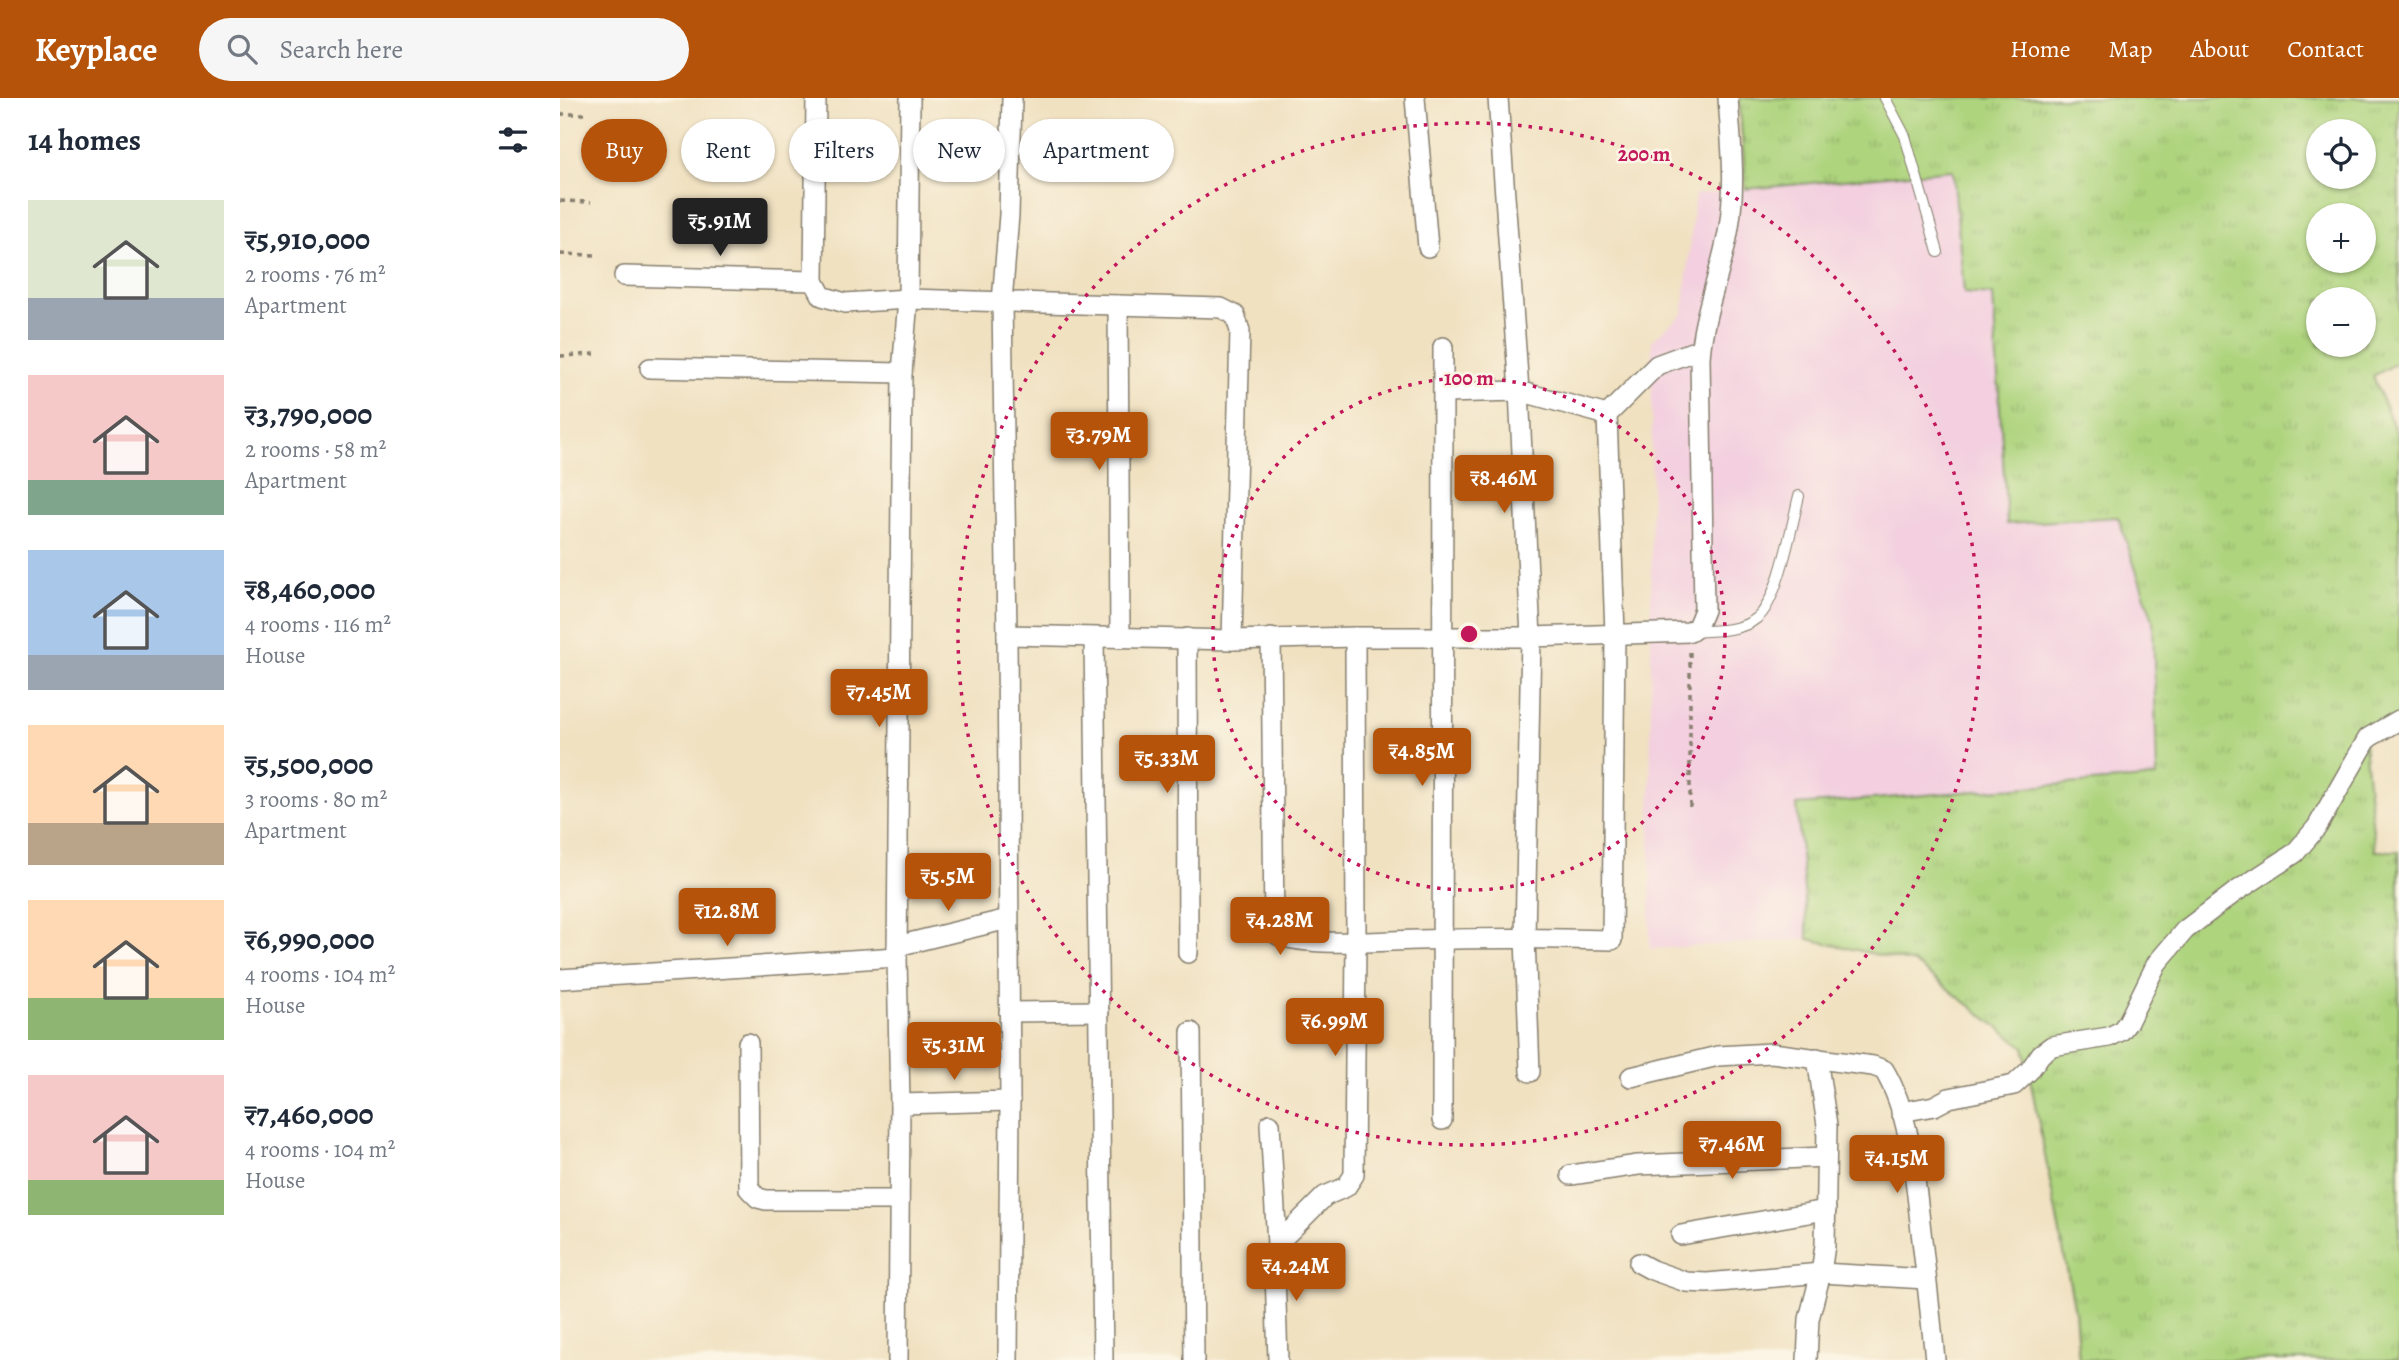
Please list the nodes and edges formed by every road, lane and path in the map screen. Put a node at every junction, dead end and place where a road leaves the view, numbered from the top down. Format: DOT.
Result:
graph roads {
  1 [pos="816,98"];
  2 [pos="910,98"];
  3 [pos="1012,98"];
  4 [pos="1415,98"];
  5 [pos="1498,98"];
  6 [pos="1728,98"];
  7 [pos="1885,98"];
  8 [pos="560,114"];
  9 [pos="584,114"];
  10 [pos="560,201"];
  11 [pos="591,202"];
  12 [pos="1427,247"];
  13 [pos="1938,253"];
  14 [pos="560,254"];
  15 [pos="597,254"];
  16 [pos="624,276"];
  17 [pos="814,281"];
  18 [pos="908,299"];
  19 [pos="1002,302"];
  20 [pos="1118,305"];
  21 [pos="1443,347"];
  22 [pos="1700,349"];
  23 [pos="596,354"];
  24 [pos="560,356"];
  25 [pos="650,368"];
  26 [pos="902,373"];
  27 [pos="1519,391"];
  28 [pos="1444,393"];
  29 [pos="1607,415"];
  30 [pos="1799,496"];
  31 [pos="1690,632"];
  32 [pos="1615,634"];
  33 [pos="1007,635"];
  34 [pos="1355,636"];
  35 [pos="1444,636"];
  36 [pos="1531,637"];
  37 [pos="1094,638"];
  38 [pos="1121,638"];
  39 [pos="1186,638"];
  40 [pos="1271,638"];
  41 [pos="1232,640"];
  42 [pos="2399,720"];
  43 [pos="1689,807"];
  44 [pos="1008,919"];
  45 [pos="1525,938"];
  46 [pos="1441,939"];
  47 [pos="1356,941"];
  48 [pos="897,952"];
  49 [pos="1188,953"];
  50 [pos="560,979"];
  51 [pos="1099,1011"];
  52 [pos="1009,1012"];
  53 [pos="1191,1032"];
  54 [pos="748,1043"];
  55 [pos="1817,1058"];
  56 [pos="1530,1072"];
  57 [pos="1631,1077"];
  58 [pos="1010,1101"];
  59 [pos="900,1104"];
  60 [pos="1901,1112"];
  61 [pos="1442,1120"];
  62 [pos="1270,1124"];
  63 [pos="1826,1157"];
  64 [pos="1571,1175"];
  65 [pos="899,1200"];
  66 [pos="1826,1210"];
  67 [pos="1681,1235"];
  68 [pos="1277,1244"];
  69 [pos="1639,1263"];
  70 [pos="1821,1273"];
  71 [pos="1926,1279"];
  72 [pos="898,1360"];
  73 [pos="1008,1360"];
  74 [pos="1103,1360"];
  75 [pos="1194,1360"];
  76 [pos="1278,1360"];
  77 [pos="1807,1360"];
  78 [pos="1936,1360"];
  1 -- 17 [label="street"];
  2 -- 18 [label="street"];
  3 -- 19 [label="street"];
  4 -- 12 [label="street"];
  5 -- 27 [label="street"];
  6 -- 22 [label="street"];
  7 -- 13 [label="lane"];
  8 -- 9 [label="path"];
  10 -- 11 [label="path"];
  14 -- 15 [label="path"];
  16 -- 17 [label="street"];
  17 -- 18 [label="street"];
  18 -- 19 [label="street"];
  18 -- 26 [label="street"];
  19 -- 20 [label="street"];
  19 -- 33 [label="street"];
  20 -- 38 [label="street"];
  20 -- 41 [label="street"];
  21 -- 28 [label="street"];
  22 -- 29 [label="street"];
  22 -- 31 [label="street"];
  23 -- 24 [label="path"];
  25 -- 26 [label="street"];
  26 -- 48 [label="street"];
  27 -- 28 [label="street"];
  27 -- 29 [label="street"];
  27 -- 36 [label="street"];
  28 -- 35 [label="street"];
  29 -- 32 [label="street"];
  30 -- 31 [label="lane"];
  31 -- 32 [label="street"];
  31 -- 43 [label="path"];
  32 -- 36 [label="street"];
  32 -- 45 [label="street"];
  33 -- 37 [label="street"];
  33 -- 44 [label="street"];
  34 -- 35 [label="street"];
  34 -- 40 [label="street"];
  34 -- 47 [label="street"];
  35 -- 36 [label="street"];
  35 -- 46 [label="street"];
  36 -- 45 [label="street"];
  37 -- 38 [label="street"];
  37 -- 51 [label="street"];
  38 -- 39 [label="street"];
  39 -- 41 [label="street"];
  39 -- 49 [label="street"];
  40 -- 41 [label="street"];
  40 -- 47 [label="street"];
  42 -- 60 [label="street"];
  44 -- 48 [label="street"];
  44 -- 52 [label="street"];
  45 -- 46 [label="street"];
  45 -- 56 [label="street"];
  46 -- 47 [label="street"];
  46 -- 61 [label="street"];
  47 -- 68 [label="street"];
  48 -- 50 [label="street"];
  48 -- 59 [label="street"];
  51 -- 52 [label="street"];
  51 -- 74 [label="street"];
  52 -- 58 [label="street"];
  53 -- 75 [label="street"];
  54 -- 65 [label="street"];
  55 -- 57 [label="street"];
  55 -- 60 [label="street"];
  55 -- 63 [label="street"];
  58 -- 59 [label="street"];
  58 -- 73 [label="street"];
  59 -- 65 [label="street"];
  60 -- 71 [label="street"];
  62 -- 68 [label="street"];
  63 -- 64 [label="street"];
  63 -- 66 [label="street"];
  65 -- 72 [label="street"];
  66 -- 67 [label="street"];
  66 -- 70 [label="street"];
  68 -- 76 [label="street"];
  69 -- 70 [label="street"];
  70 -- 71 [label="street"];
  70 -- 77 [label="street"];
  71 -- 78 [label="street"];
}
